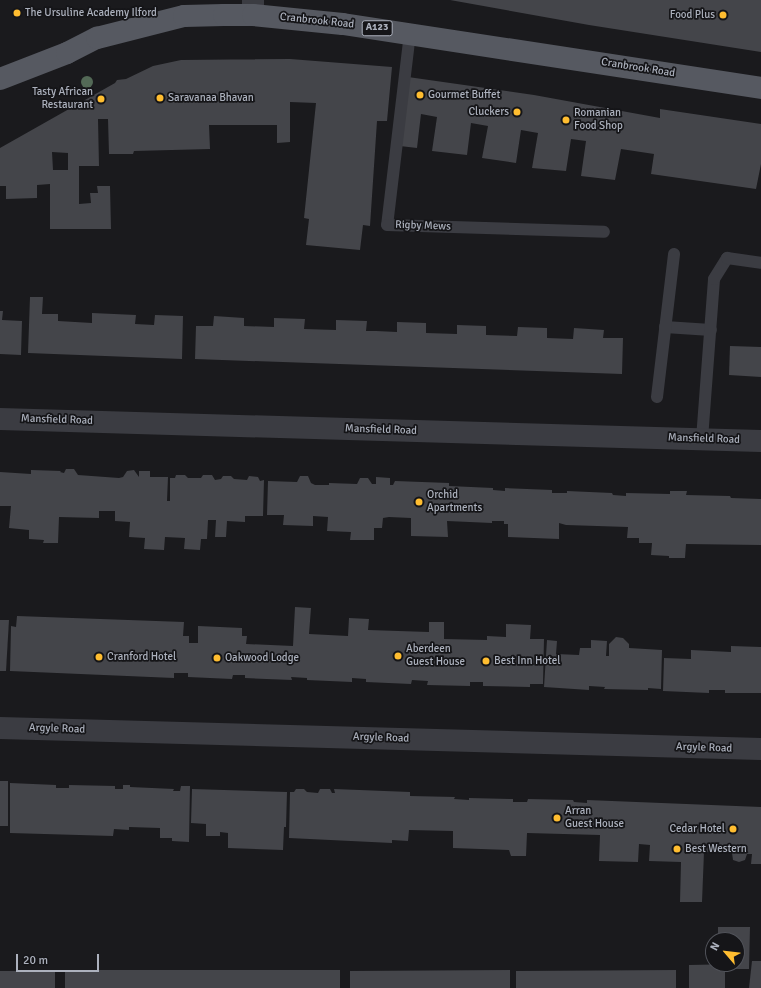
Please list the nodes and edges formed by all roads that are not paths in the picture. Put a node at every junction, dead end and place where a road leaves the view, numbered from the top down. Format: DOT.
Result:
graph roads {
  1 [pos="253,8"];
  2 [pos="410,33"];
  3 [pos="0,79"];
  4 [pos="761,88"];
  5 [pos="604,232"];
  6 [pos="674,254"];
  7 [pos="761,263"];
  8 [pos="665,326"];
  9 [pos="711,330"];
  10 [pos="657,397"];
  11 [pos="0,419"];
  12 [pos="702,439"];
  13 [pos="761,441"];
  14 [pos="0,728"];
  15 [pos="761,750"];
  1 -- 2 [label="main road, Cranbrook Road / A123"];
  1 -- 3 [label="main road, Cranbrook Road / A123"];
  2 -- 4 [label="main road, Cranbrook Road / A123"];
  2 -- 5 [label="lane, Rigby Mews"];
  6 -- 8 [label="lane"];
  7 -- 9 [label="lane"];
  8 -- 9 [label="lane"];
  8 -- 10 [label="lane"];
  9 -- 12 [label="lane"];
  11 -- 12 [label="street, Mansfield Road"];
  12 -- 13 [label="street, Mansfield Road"];
  14 -- 15 [label="street, Argyle Road"];
}
